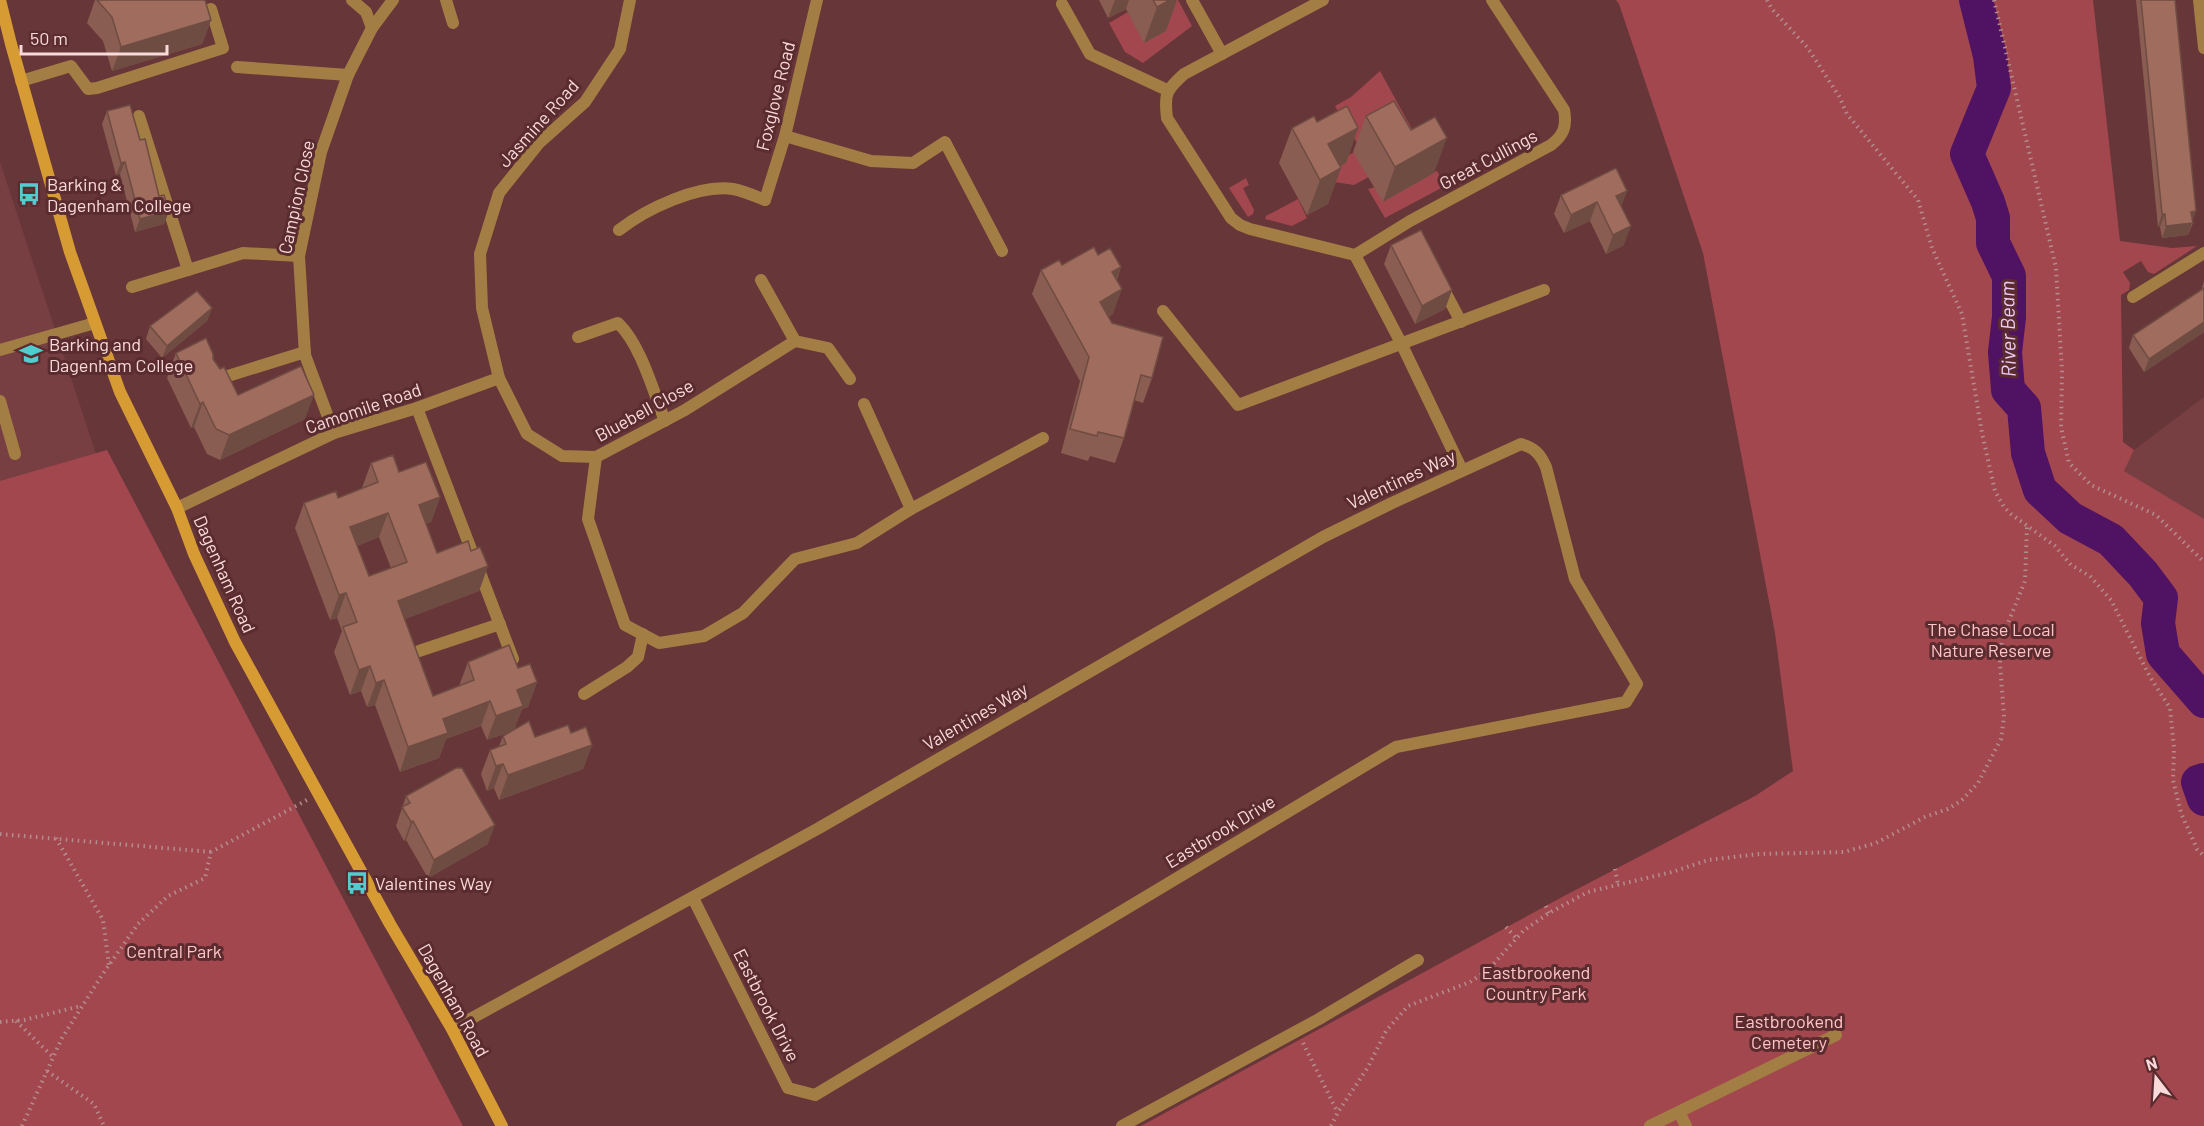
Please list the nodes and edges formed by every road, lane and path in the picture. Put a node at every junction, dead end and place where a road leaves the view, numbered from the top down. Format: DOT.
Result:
graph roads {
  1 [pos="0,0"];
  2 [pos="352,0"];
  3 [pos="393,0"];
  4 [pos="446,0"];
  5 [pos="630,0"];
  6 [pos="817,0"];
  7 [pos="1192,0"];
  8 [pos="1323,0"];
  9 [pos="1492,0"];
  10 [pos="1767,0"];
  11 [pos="1994,0"];
  12 [pos="2199,0"];
  13 [pos="1062,4"];
  14 [pos="211,9"];
  15 [pos="453,23"];
  16 [pos="372,28"];
  17 [pos="2204,48"];
  18 [pos="1222,54"];
  19 [pos="237,67"];
  20 [pos="348,75"];
  21 [pos="21,81"];
  22 [pos="1167,90"];
  23 [pos="139,116"];
  24 [pos="786,136"];
  25 [pos="619,230"];
  26 [pos="1002,251"];
  27 [pos="2204,253"];
  28 [pos="1355,255"];
  29 [pos="299,256"];
  30 [pos="188,270"];
  31 [pos="1436,272"];
  32 [pos="761,280"];
  33 [pos="132,287"];
  34 [pos="1544,290"];
  35 [pos="2133,297"];
  36 [pos="1163,311"];
  37 [pos="1461,322"];
  38 [pos="95,323"];
  39 [pos="578,337"];
  40 [pos="795,341"];
  41 [pos="1401,343"];
  42 [pos="0,350"];
  43 [pos="305,352"];
  44 [pos="499,378"];
  45 [pos="850,379"];
  46 [pos="212,381"];
  47 [pos="0,401"];
  48 [pos="864,404"];
  49 [pos="417,408"];
  50 [pos="665,421"];
  51 [pos="334,433"];
  52 [pos="1043,438"];
  53 [pos="1521,444"];
  54 [pos="15,454"];
  55 [pos="596,457"];
  56 [pos="1461,470"];
  57 [pos="177,508"];
  58 [pos="911,508"];
  59 [pos="2027,527"];
  60 [pos="2204,562"];
  61 [pos="500,624"];
  62 [pos="643,634"];
  63 [pos="419,651"];
  64 [pos="516,667"];
  65 [pos="584,694"];
  66 [pos="317,794"];
  67 [pos="0,834"];
  68 [pos="56,838"];
  69 [pos="211,852"];
  70 [pos="2204,856"];
  71 [pos="1615,869"];
  72 [pos="1618,885"];
  73 [pos="693,898"];
  74 [pos="1546,906"];
  75 [pos="1549,913"];
  76 [pos="1506,927"];
  77 [pos="1516,938"];
  78 [pos="1418,960"];
  79 [pos="109,965"];
  80 [pos="82,1006"];
  81 [pos="16,1021"];
  82 [pos="0,1022"];
  83 [pos="452,1029"];
  84 [pos="1297,1030"];
  85 [pos="1836,1035"];
  86 [pos="53,1057"];
  87 [pos="47,1071"];
  88 [pos="1338,1112"];
  89 [pos="1679,1112"];
  90 [pos="22,1126"];
  91 [pos="104,1126"];
  92 [pos="502,1126"];
  93 [pos="1122,1126"];
  94 [pos="1331,1126"];
  95 [pos="1650,1126"];
  96 [pos="1686,1126"];
  1 -- 21 [label="street, Dagenham Road"];
  2 -- 16 [label="street"];
  3 -- 16 [label="street, Campion Close"];
  4 -- 15 [label="street"];
  5 -- 44 [label="street, Jasmine Road"];
  6 -- 24 [label="street, Foxglove Road"];
  7 -- 18 [label="street"];
  8 -- 18 [label="street"];
  9 -- 28 [label="street, Great Cullings"];
  10 -- 59 [label="path"];
  11 -- 60 [label="path"];
  12 -- 17 [label="street"];
  13 -- 22 [label="street"];
  14 -- 21 [label="street"];
  16 -- 20 [label="street, Campion Close"];
  18 -- 22 [label="street"];
  19 -- 20 [label="street"];
  20 -- 29 [label="street, Campion Close"];
  21 -- 38 [label="street, Dagenham Road"];
  22 -- 28 [label="street"];
  23 -- 30 [label="street"];
  24 -- 25 [label="street, Foxglove Road"];
  24 -- 26 [label="street"];
  27 -- 35 [label="street"];
  28 -- 41 [label="street"];
  29 -- 30 [label="street"];
  29 -- 43 [label="street, Campion Close"];
  30 -- 33 [label="street"];
  31 -- 37 [label="street"];
  32 -- 40 [label="street"];
  34 -- 37 [label="street"];
  36 -- 41 [label="street"];
  37 -- 41 [label="street"];
  38 -- 42 [label="street"];
  38 -- 57 [label="street, Dagenham Road"];
  39 -- 50 [label="street"];
  40 -- 45 [label="street"];
  40 -- 50 [label="street, Bluebell Close"];
  41 -- 56 [label="street"];
  43 -- 46 [label="street"];
  43 -- 51 [label="street, Campion Close"];
  44 -- 49 [label="street, Camomile Road"];
  44 -- 55 [label="street, Bluebell Close"];
  47 -- 54 [label="street"];
  48 -- 58 [label="street"];
  49 -- 51 [label="street, Camomile Road"];
  49 -- 61 [label="street"];
  50 -- 55 [label="street, Bluebell Close"];
  51 -- 57 [label="street, Camomile Road"];
  52 -- 58 [label="street"];
  53 -- 56 [label="street, Valentines Way"];
  53 -- 73 [label="street, Eastbrook Drive"];
  55 -- 62 [label="street"];
  56 -- 73 [label="street, Valentines Way"];
  57 -- 66 [label="street, Dagenham Road"];
  58 -- 62 [label="street"];
  59 -- 70 [label="path"];
  59 -- 72 [label="path"];
  61 -- 63 [label="street"];
  61 -- 64 [label="street"];
  62 -- 65 [label="street"];
  66 -- 69 [label="path"];
  66 -- 83 [label="street, Dagenham Road"];
  67 -- 68 [label="path"];
  68 -- 69 [label="path"];
  68 -- 79 [label="path"];
  69 -- 79 [label="path"];
  71 -- 72 [label="path"];
  72 -- 75 [label="path"];
  73 -- 83 [label="street, Valentines Way"];
  74 -- 75 [label="path"];
  75 -- 77 [label="path"];
  76 -- 77 [label="path"];
  77 -- 88 [label="path"];
  78 -- 84 [label="street"];
  79 -- 80 [label="path"];
  80 -- 81 [label="path"];
  80 -- 86 [label="path"];
  81 -- 82 [label="path"];
  81 -- 86 [label="path"];
  83 -- 92 [label="street, Dagenham Road"];
  84 -- 88 [label="path"];
  84 -- 93 [label="street"];
  85 -- 89 [label="street"];
  86 -- 87 [label="path"];
  87 -- 90 [label="path"];
  87 -- 91 [label="path"];
  88 -- 94 [label="path"];
  89 -- 95 [label="street"];
  89 -- 96 [label="street"];
}
